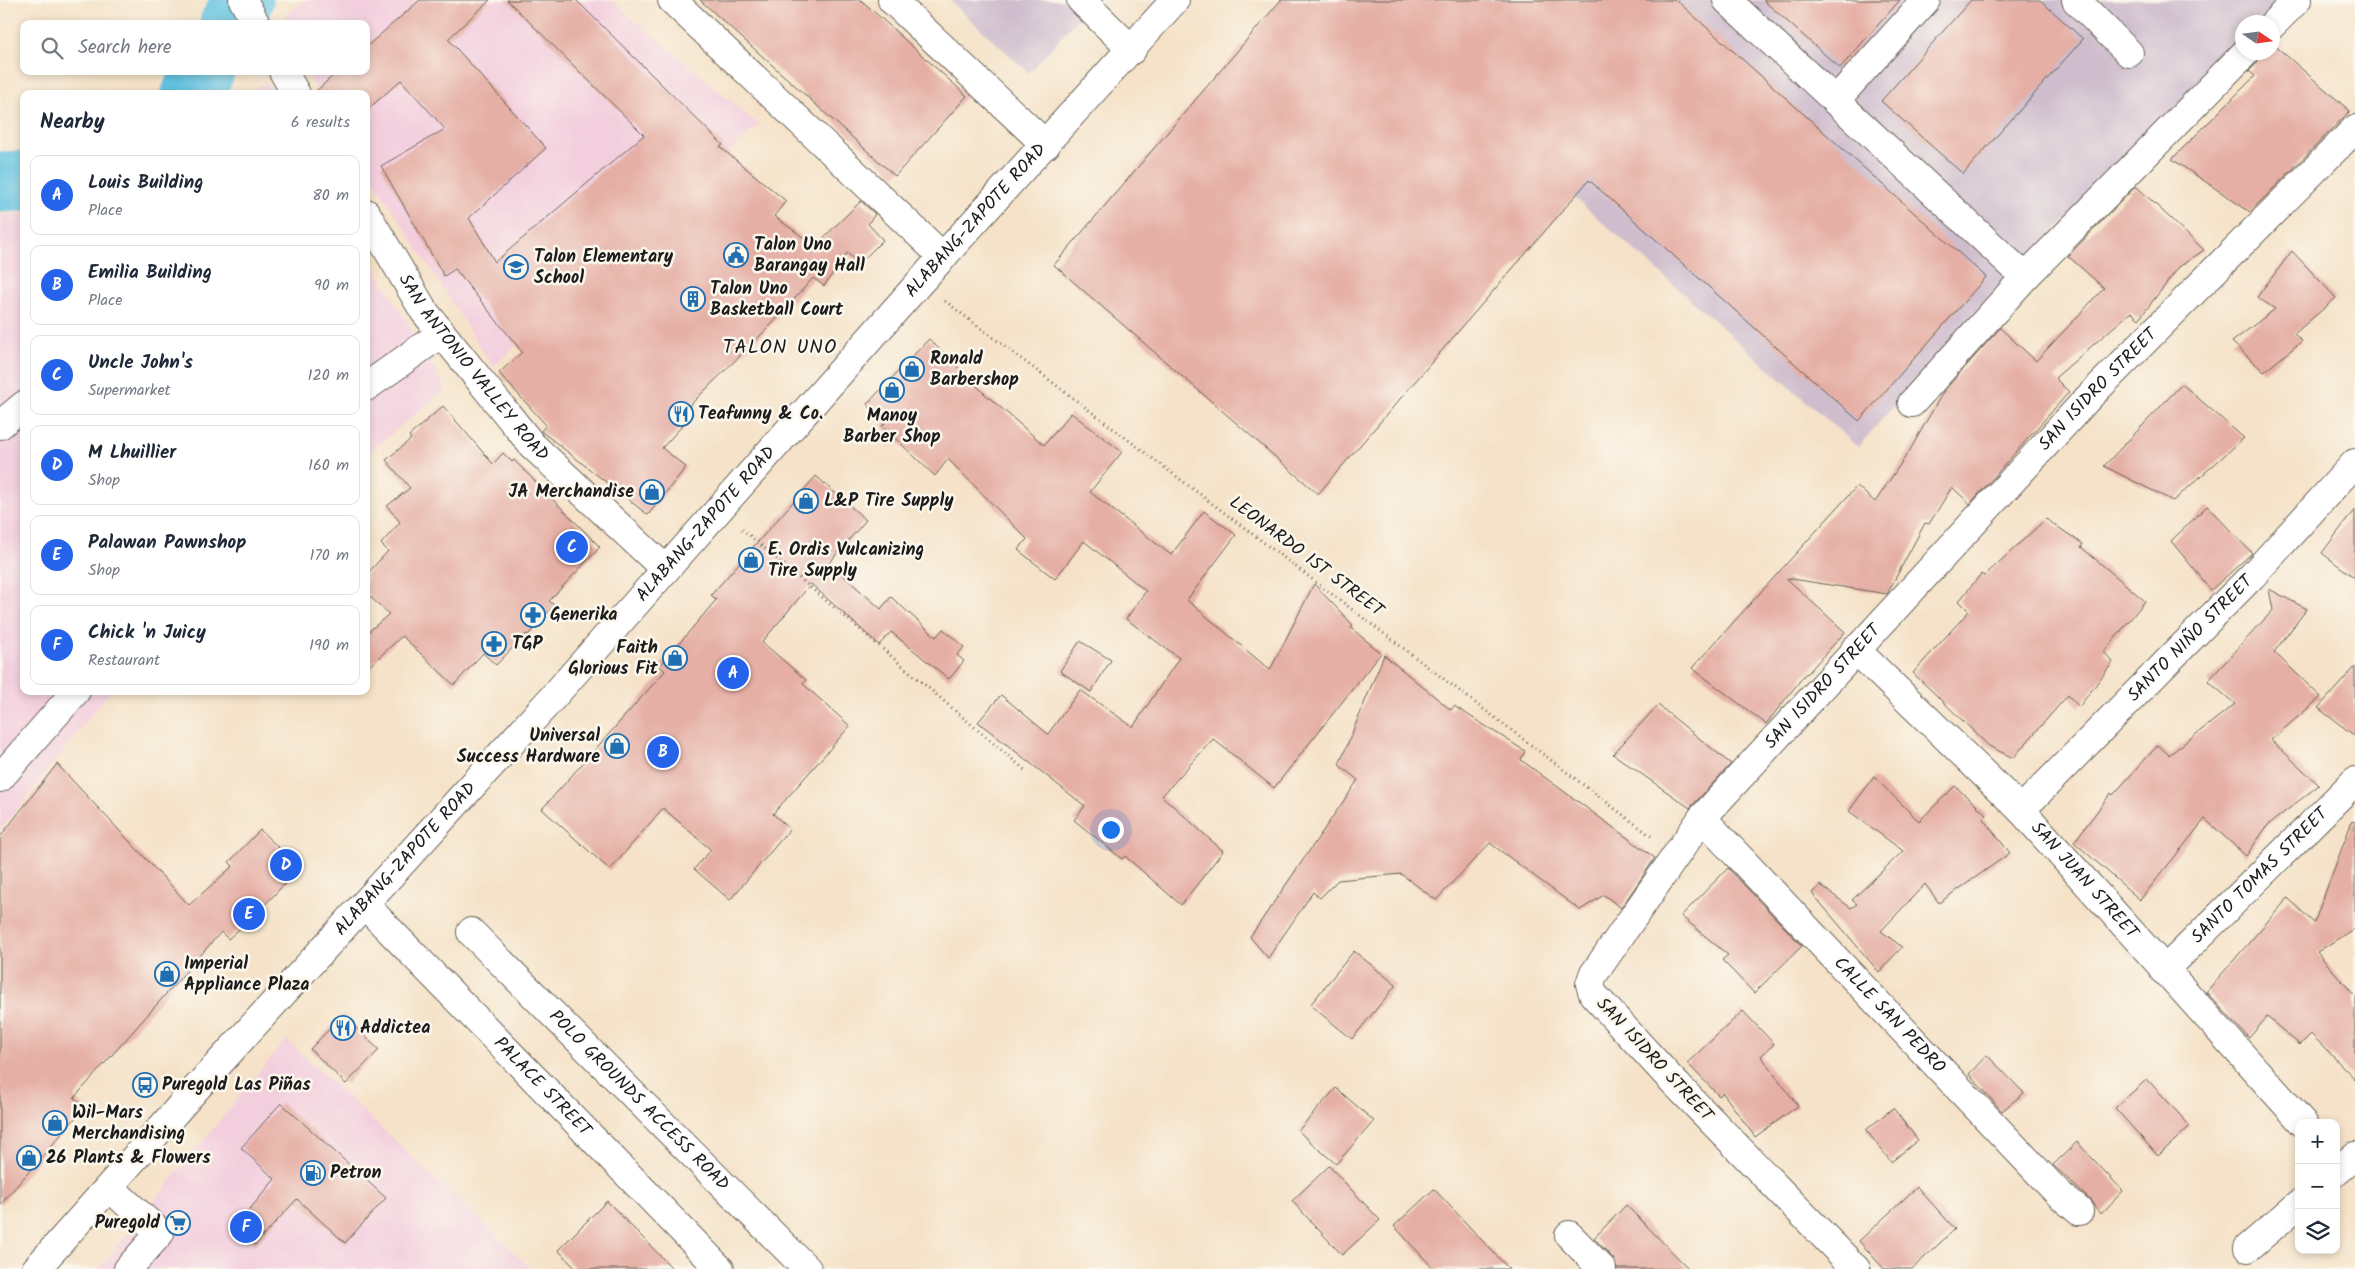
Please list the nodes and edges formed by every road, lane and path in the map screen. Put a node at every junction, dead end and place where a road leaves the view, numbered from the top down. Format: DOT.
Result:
graph roads {
  1 [pos="243,0"];
  2 [pos="672,0"];
  3 [pos="892,0"];
  4 [pos="1081,0"];
  5 [pos="1175,0"];
  6 [pos="1727,0"];
  7 [pos="1926,0"];
  8 [pos="2076,0"];
  9 [pos="2297,0"];
  10 [pos="2280,17"];
  11 [pos="254,20"];
  12 [pos="1132,50"];
  13 [pos="2129,52"];
  14 [pos="2238,60"];
  15 [pos="1835,101"];
  16 [pos="2355,129"];
  17 [pos="1046,145"];
  18 [pos="370,221"];
  19 [pos="943,257"];
  20 [pos="2025,277"];
  21 [pos="920,282"];
  22 [pos="442,333"];
  23 [pos="370,384"];
  24 [pos="1912,403"];
  25 [pos="20,408"];
  26 [pos="0,425"];
  27 [pos="2355,463"];
  28 [pos="719,509"];
  29 [pos="665,569"];
  30 [pos="1855,649"];
  31 [pos="73,695"];
  32 [pos="1026,771"];
  33 [pos="0,778"];
  34 [pos="2355,781"];
  35 [pos="2021,810"];
  36 [pos="1702,818"];
  37 [pos="1676,855"];
  38 [pos="365,905"];
  39 [pos="470,932"];
  40 [pos="2164,971"];
  41 [pos="2299,1119"];
  42 [pos="109,1187"];
  43 [pos="2295,1207"];
  44 [pos="2079,1210"];
  45 [pos="1569,1235"];
  46 [pos="2248,1248"];
  47 [pos="36,1269"];
  48 [pos="128,1269"];
  49 [pos="720,1269"];
  50 [pos="807,1269"];
  51 [pos="1602,1269"];
  52 [pos="1856,1269"];
  1 -- 11 [label="main road"];
  2 -- 19 [label="main road"];
  3 -- 17 [label="main road"];
  4 -- 12 [label="main road"];
  5 -- 12 [label="main road, ALABANG-ZAPOTE ROAD"];
  6 -- 15 [label="main road"];
  7 -- 15 [label="main road"];
  8 -- 13 [label="main road"];
  9 -- 10 [label="main road"];
  12 -- 17 [label="main road, ALABANG-ZAPOTE ROAD"];
  14 -- 20 [label="main road"];
  15 -- 20 [label="main road"];
  16 -- 30 [label="main road, SAN ISIDRO STREET"];
  17 -- 19 [label="main road, ALABANG-ZAPOTE ROAD"];
  18 -- 22 [label="main road, SAN ANTONIO VALLEY ROAD"];
  19 -- 21 [label="main road, ALABANG-ZAPOTE ROAD"];
  20 -- 24 [label="main road"];
  21 -- 28 [label="main road, ALABANG-ZAPOTE ROAD"];
  21 -- 37 [label="path, LEONARDO 1ST STREET"];
  22 -- 23 [label="main road"];
  22 -- 29 [label="main road, SAN ANTONIO VALLEY ROAD"];
  25 -- 26 [label="main road"];
  27 -- 35 [label="main road, SANTO NIÑO STREET"];
  28 -- 29 [label="main road, ALABANG-ZAPOTE ROAD"];
  28 -- 32 [label="path"];
  29 -- 38 [label="main road, ALABANG-ZAPOTE ROAD"];
  30 -- 35 [label="main road, SAN JUAN STREET"];
  30 -- 36 [label="main road, SAN ISIDRO STREET"];
  31 -- 33 [label="main road"];
  34 -- 40 [label="main road, SANTO TOMAS STREET"];
  35 -- 40 [label="main road, SAN JUAN STREET"];
  36 -- 37 [label="main road, SAN ISIDRO STREET"];
  36 -- 44 [label="main road, CALLE SAN PEDRO"];
  37 -- 52 [label="main road, SAN ISIDRO STREET"];
  38 -- 42 [label="main road, ALABANG-ZAPOTE ROAD"];
  38 -- 49 [label="main road, PALACE STREET"];
  39 -- 50 [label="main road, POLO GROUNDS ACCESS ROAD"];
  40 -- 41 [label="main road, SAN JUAN STREET"];
  42 -- 47 [label="main road, ALABANG-ZAPOTE ROAD"];
  42 -- 48 [label="main road"];
  43 -- 46 [label="main road"];
  45 -- 51 [label="main road"];
}
